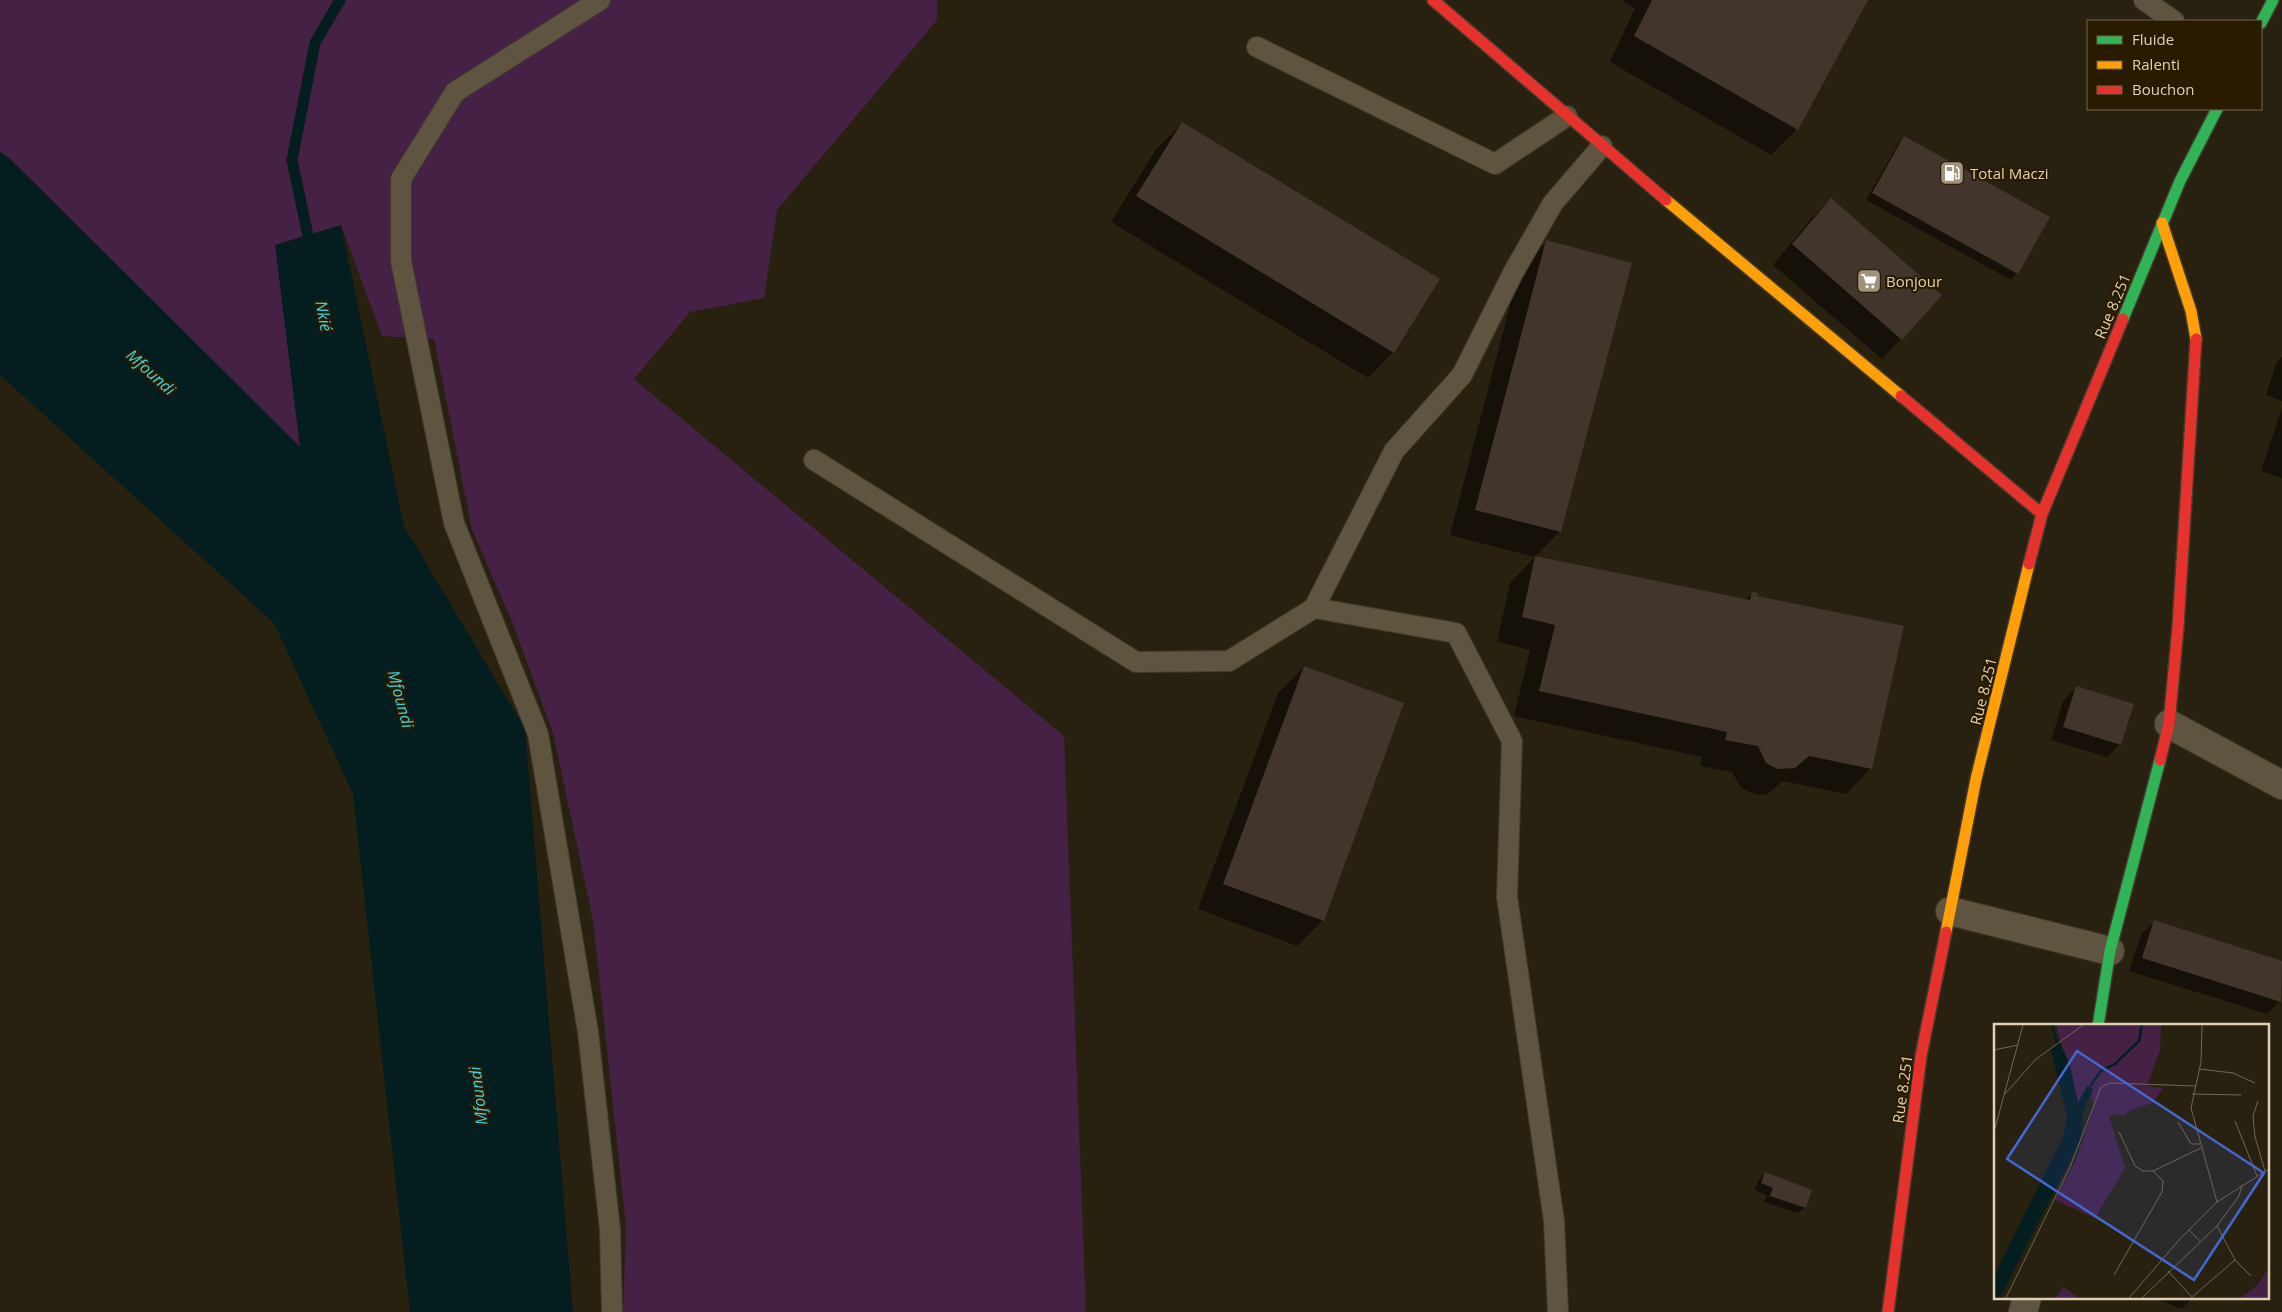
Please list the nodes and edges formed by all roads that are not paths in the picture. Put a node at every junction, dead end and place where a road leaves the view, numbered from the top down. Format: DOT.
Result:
graph roads {
  1 [pos="600,0"];
  2 [pos="1433,0"];
  3 [pos="2144,0"];
  4 [pos="2272,0"];
  5 [pos="2173,20"];
  6 [pos="2262,21"];
  7 [pos="1257,47"];
  8 [pos="2216,110"];
  9 [pos="1567,116"];
  10 [pos="1602,146"];
  11 [pos="2162,224"];
  12 [pos="814,460"];
  13 [pos="2042,514"];
  14 [pos="1314,608"];
  15 [pos="2169,724"];
  16 [pos="2282,785"];
  17 [pos="1950,911"];
  18 [pos="2110,951"];
  19 [pos="2098,1024"];
  20 [pos="612,1312"];
  21 [pos="1558,1312"];
  22 [pos="1888,1312"];
  1 -- 20 [label="lane"];
  2 -- 9 [label="main road"];
  3 -- 5 [label="lane"];
  4 -- 6 [label="main road"];
  7 -- 9 [label="lane"];
  8 -- 11 [label="main road, Rue 8.251"];
  9 -- 10 [label="main road"];
  10 -- 13 [label="main road"];
  10 -- 14 [label="lane"];
  11 -- 13 [label="main road, Rue 8.251"];
  11 -- 15 [label="main road"];
  12 -- 14 [label="lane"];
  13 -- 17 [label="main road, Rue 8.251"];
  14 -- 21 [label="lane"];
  15 -- 16 [label="street"];
  15 -- 18 [label="main road"];
  17 -- 18 [label="street"];
  17 -- 22 [label="main road, Rue 8.251"];
  18 -- 19 [label="main road"];
}
